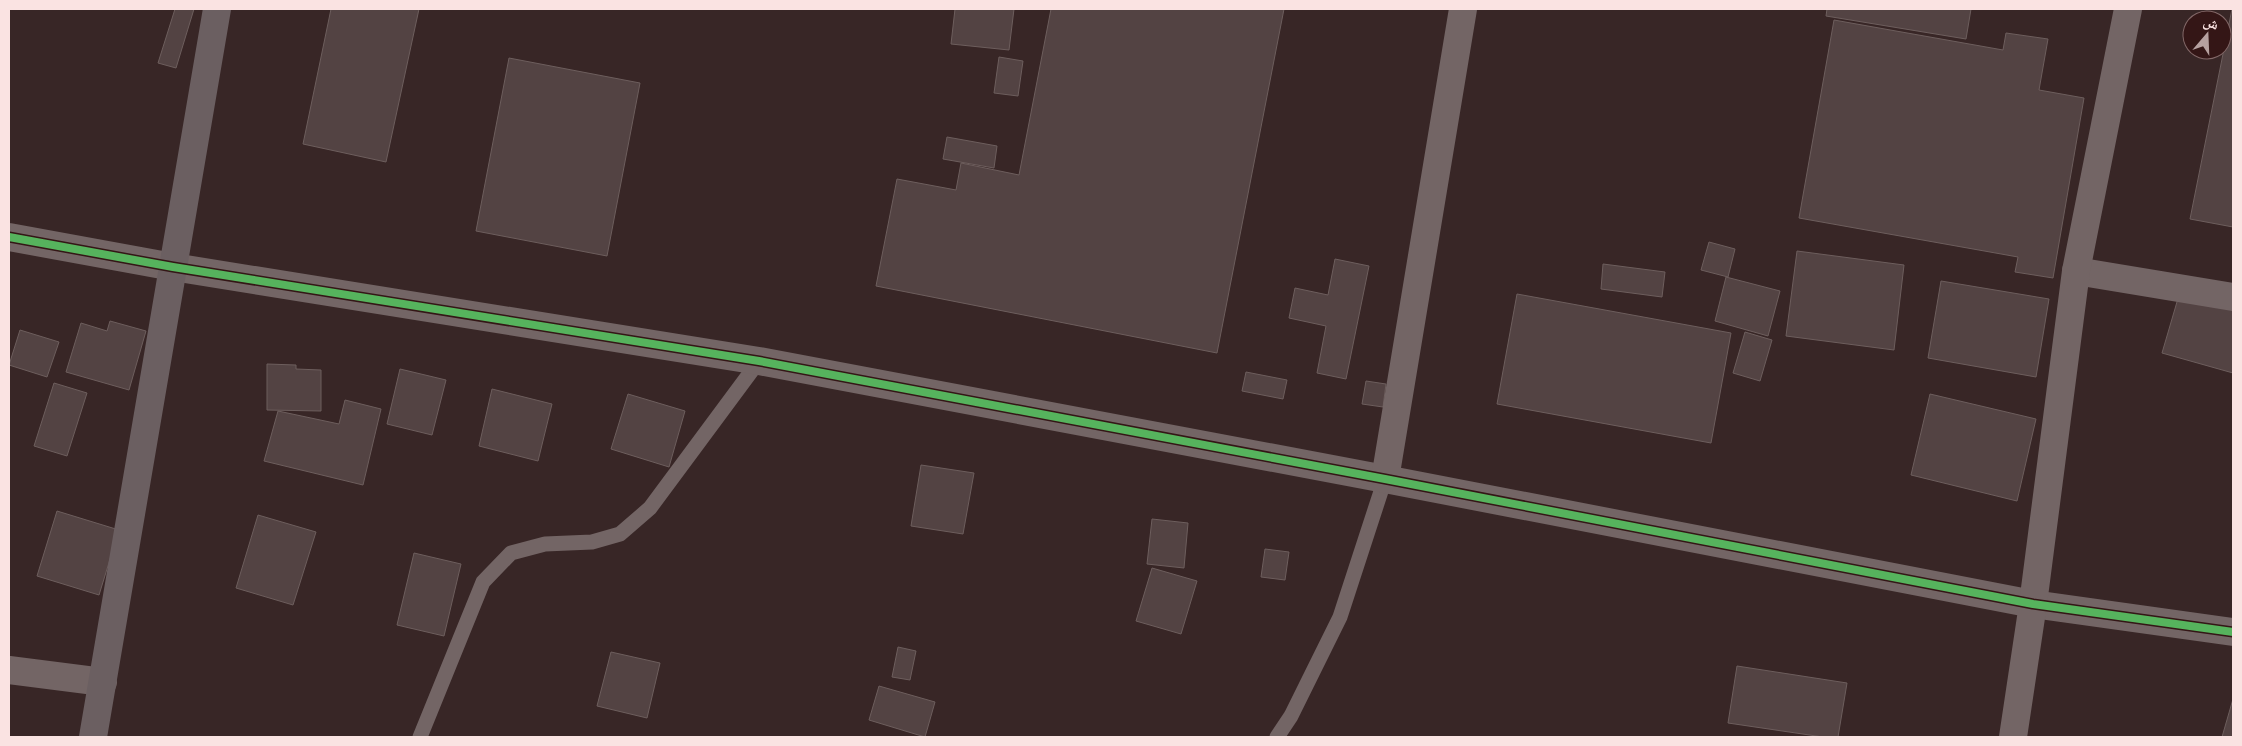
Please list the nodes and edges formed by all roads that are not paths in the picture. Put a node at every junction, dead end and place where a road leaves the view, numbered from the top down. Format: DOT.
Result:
graph roads {
  1 [pos="217,9"];
  2 [pos="1462,9"];
  3 [pos="2128,9"];
  4 [pos="9,237"];
  5 [pos="173,267"];
  6 [pos="2076,271"];
  7 [pos="2233,297"];
  8 [pos="760,361"];
  9 [pos="1385,479"];
  10 [pos="2033,604"];
  11 [pos="2233,632"];
  12 [pos="9,670"];
  13 [pos="103,682"];
  14 [pos="94,737"];
  15 [pos="420,737"];
  16 [pos="1277,737"];
  17 [pos="2013,737"];
  1 -- 5 [label="street"];
  2 -- 9 [label="street"];
  3 -- 6 [label="street"];
  4 -- 5 [label="street"];
  5 -- 8 [label="street"];
  5 -- 13 [label="street"];
  6 -- 7 [label="street"];
  6 -- 10 [label="street"];
  8 -- 9 [label="street"];
  8 -- 15 [label="lane"];
  9 -- 10 [label="street"];
  9 -- 16 [label="lane"];
  10 -- 11 [label="street"];
  10 -- 17 [label="street"];
  12 -- 13 [label="street"];
  13 -- 14 [label="street"];
}
